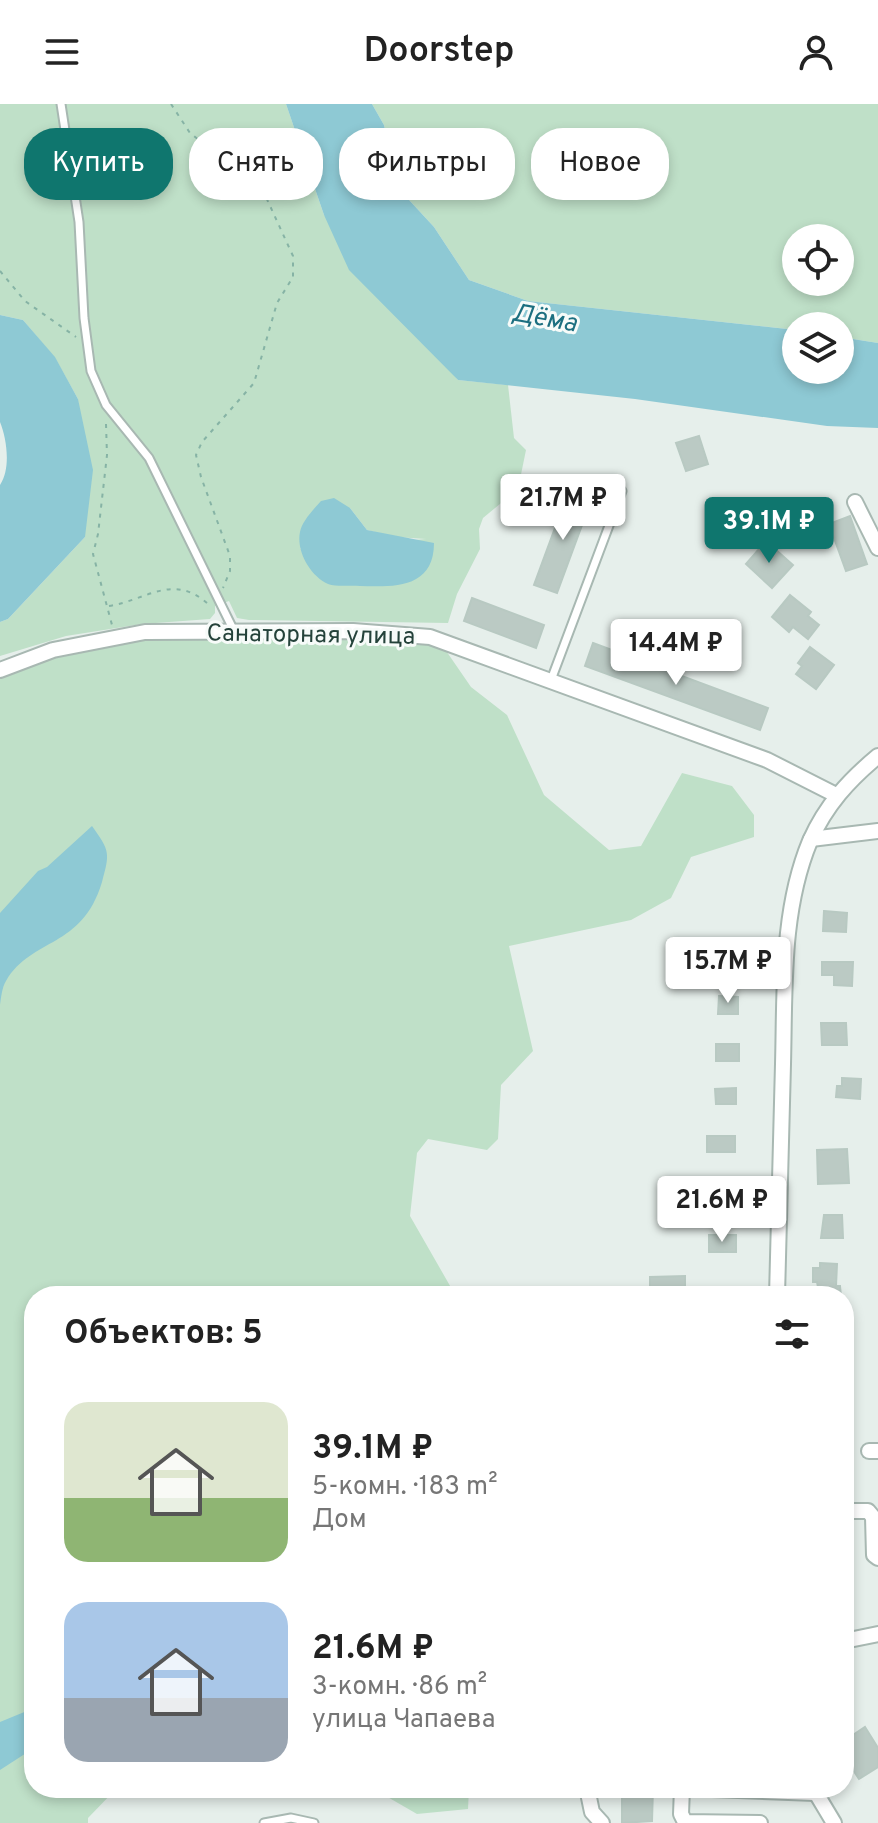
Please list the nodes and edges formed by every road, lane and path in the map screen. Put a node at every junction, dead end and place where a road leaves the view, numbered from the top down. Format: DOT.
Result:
graph roads {
  1 [pos="61,104"];
  2 [pos="171,104"];
  3 [pos="0,271"];
  4 [pos="87,344"];
  5 [pos="106,405"];
  6 [pos="622,491"];
  7 [pos="855,502"];
  8 [pos="878,548"];
  9 [pos="219,600"];
  10 [pos="108,606"];
  11 [pos="223,609"];
  12 [pos="234,631"];
  13 [pos="111,639"];
  14 [pos="0,670"];
  15 [pos="551,680"];
  16 [pos="878,756"];
  17 [pos="836,795"];
  18 [pos="878,831"];
  19 [pos="811,839"];
  20 [pos="777,1286"];
  21 [pos="854,1511"];
  22 [pos="878,1558"];
  23 [pos="878,1634"];
  24 [pos="854,1639"];
  25 [pos="589,1798"];
  26 [pos="683,1798"];
  27 [pos="819,1798"];
  28 [pos="264,1823"];
  29 [pos="314,1823"];
  30 [pos="602,1823"];
  31 [pos="760,1823"];
  32 [pos="834,1823"];
  1 -- 4 [label="lane"];
  2 -- 9 [label="path"];
  3 -- 4 [label="path"];
  4 -- 5 [label="lane"];
  5 -- 9 [label="lane"];
  5 -- 10 [label="path"];
  6 -- 15 [label="lane"];
  7 -- 8 [label="street"];
  9 -- 11 [label="lane"];
  10 -- 11 [label="path"];
  10 -- 13 [label="path"];
  11 -- 12 [label="lane"];
  12 -- 13 [label="street, Санаторная улица"];
  12 -- 15 [label="street, Санаторная улица"];
  13 -- 14 [label="street, Санаторная улица"];
  15 -- 17 [label="street, Санаторная улица"];
  16 -- 17 [label="street"];
  17 -- 19 [label="street"];
  18 -- 19 [label="street"];
  19 -- 20 [label="street"];
  21 -- 22 [label="street"];
  23 -- 24 [label="street"];
  25 -- 30 [label="street"];
  26 -- 31 [label="street"];
  27 -- 32 [label="street"];
  28 -- 29 [label="lane"];
}
